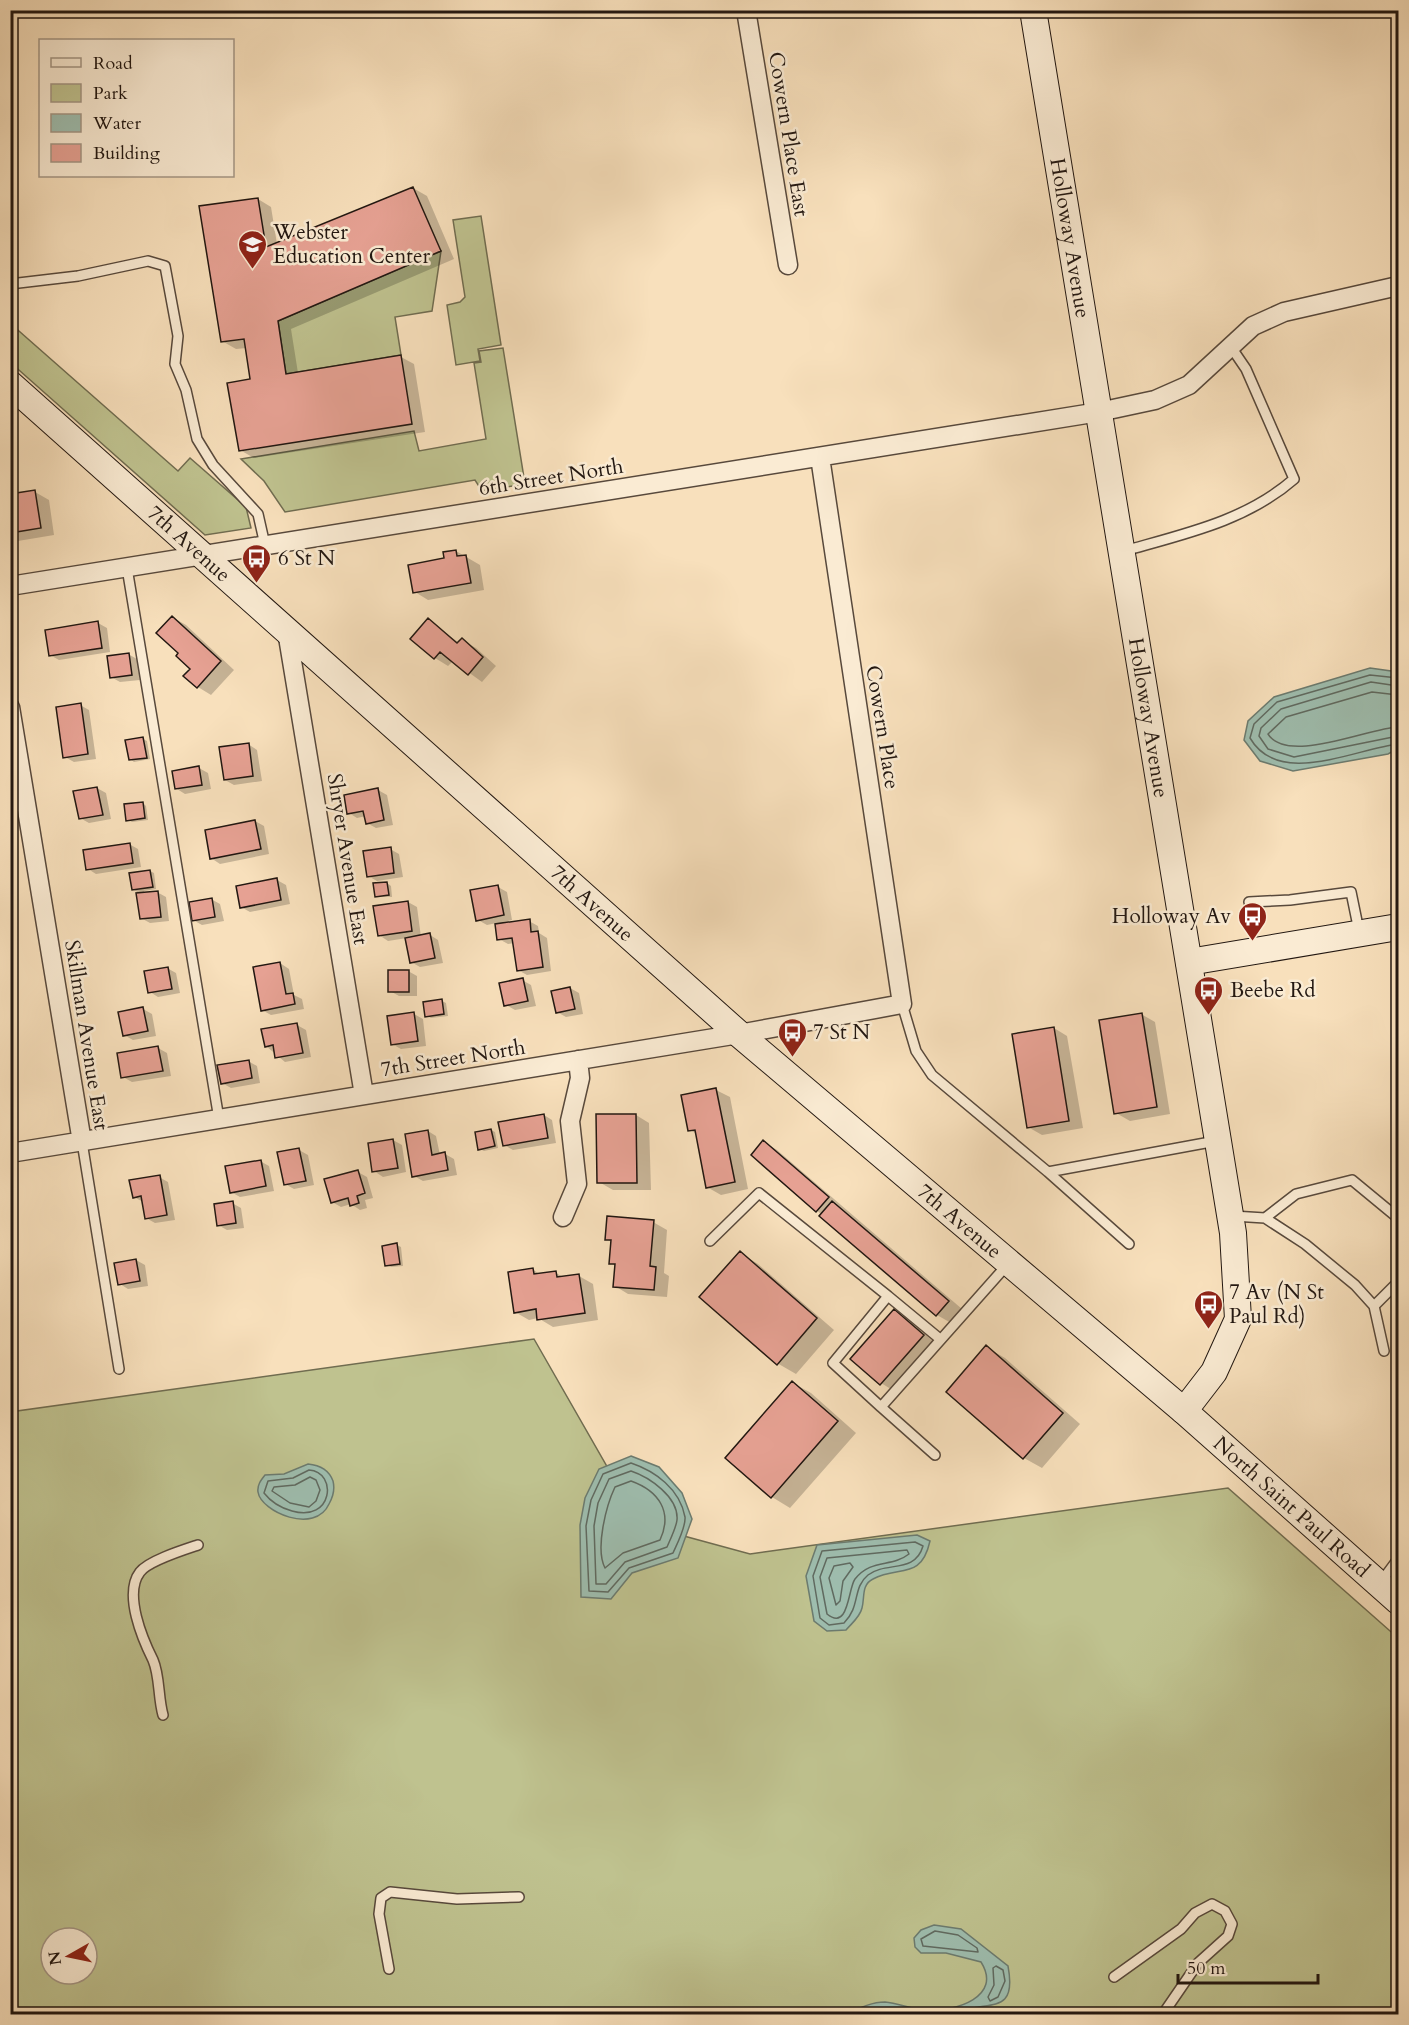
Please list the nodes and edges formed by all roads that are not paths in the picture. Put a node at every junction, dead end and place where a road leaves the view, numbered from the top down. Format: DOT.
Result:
graph roads {
  1 [pos="746,10"];
  2 [pos="1033,10"];
  3 [pos="788,265"];
  4 [pos="10,284"];
  5 [pos="1398,289"];
  6 [pos="1231,347"];
  7 [pos="10,384"];
  8 [pos="1099,412"];
  9 [pos="820,457"];
  10 [pos="265,545"];
  11 [pos="1122,552"];
  12 [pos="203,555"];
  13 [pos="127,568"];
  14 [pos="10,586"];
  15 [pos="287,631"];
  16 [pos="10,707"];
  17 [pos="1249,902"];
  18 [pos="1398,927"];
  19 [pos="1360,933"];
  20 [pos="1190,962"];
  21 [pos="902,1004"];
  22 [pos="739,1034"];
  23 [pos="578,1060"];
  24 [pos="364,1095"];
  25 [pos="219,1119"];
  26 [pos="1218,1141"];
  27 [pos="82,1142"];
  28 [pos="10,1153"];
  29 [pos="1048,1172"];
  30 [pos="1230,1215"];
  31 [pos="562,1218"];
  32 [pos="1265,1218"];
  33 [pos="1398,1218"];
  34 [pos="710,1241"];
  35 [pos="1129,1244"];
  36 [pos="1009,1263"];
  37 [pos="1398,1282"];
  38 [pos="888,1296"];
  39 [pos="1374,1306"];
  40 [pos="940,1339"];
  41 [pos="1384,1351"];
  42 [pos="119,1369"];
  43 [pos="881,1407"];
  44 [pos="1184,1412"];
  45 [pos="935,1455"];
  46 [pos="198,1545"];
  47 [pos="1398,1559"];
  48 [pos="1389,1593"];
  49 [pos="162,1715"];
  50 [pos="519,1898"];
  51 [pos="390,1969"];
  52 [pos="1114,1977"];
  53 [pos="1163,2014"];
  1 -- 3 [label="street, Cowern Place East"];
  2 -- 8 [label="street, Holloway Avenue"];
  4 -- 10 [label="lane"];
  5 -- 6 [label="street, 6th Street North"];
  6 -- 8 [label="street, 6th Street North"];
  6 -- 11 [label="lane"];
  7 -- 12 [label="street, 7th Avenue"];
  8 -- 9 [label="street, 6th Street North"];
  8 -- 11 [label="street, Holloway Avenue"];
  9 -- 10 [label="street, 6th Street North"];
  9 -- 21 [label="street, Cowern Place"];
  10 -- 12 [label="street, 6th Street North"];
  11 -- 20 [label="street, Holloway Avenue"];
  12 -- 13 [label="street, 6th Street North"];
  12 -- 15 [label="street, 7th Avenue"];
  13 -- 14 [label="street, 6th Street North"];
  13 -- 25 [label="lane"];
  15 -- 22 [label="street, 7th Avenue"];
  15 -- 24 [label="street, Shryer Avenue East"];
  16 -- 27 [label="street, Skillman Avenue East"];
  17 -- 19 [label="lane"];
  18 -- 19 [label="street"];
  19 -- 20 [label="street"];
  20 -- 26 [label="street, Holloway Avenue"];
  21 -- 22 [label="street, 7th Street North"];
  21 -- 29 [label="lane"];
  22 -- 23 [label="street, 7th Street North"];
  22 -- 36 [label="street, 7th Avenue"];
  23 -- 24 [label="street, 7th Street North"];
  23 -- 31 [label="street"];
  24 -- 25 [label="street, 7th Street North"];
  25 -- 27 [label="street, 7th Street North"];
  26 -- 29 [label="lane"];
  26 -- 30 [label="street, Holloway Avenue"];
  27 -- 28 [label="street, 7th Street North"];
  27 -- 42 [label="lane, Skillman Avenue East"];
  29 -- 35 [label="lane"];
  30 -- 32 [label="lane"];
  30 -- 44 [label="street, Holloway Avenue"];
  32 -- 33 [label="lane"];
  32 -- 39 [label="lane"];
  34 -- 38 [label="lane"];
  36 -- 40 [label="lane"];
  36 -- 44 [label="street, 7th Avenue"];
  37 -- 39 [label="lane"];
  38 -- 40 [label="lane"];
  38 -- 43 [label="lane"];
  39 -- 41 [label="lane"];
  40 -- 43 [label="lane"];
  43 -- 45 [label="lane"];
  44 -- 48 [label="street, North Saint Paul Road"];
  46 -- 49 [label="lane"];
  47 -- 48 [label="lane"];
  50 -- 51 [label="lane"];
  52 -- 53 [label="lane"];
}
